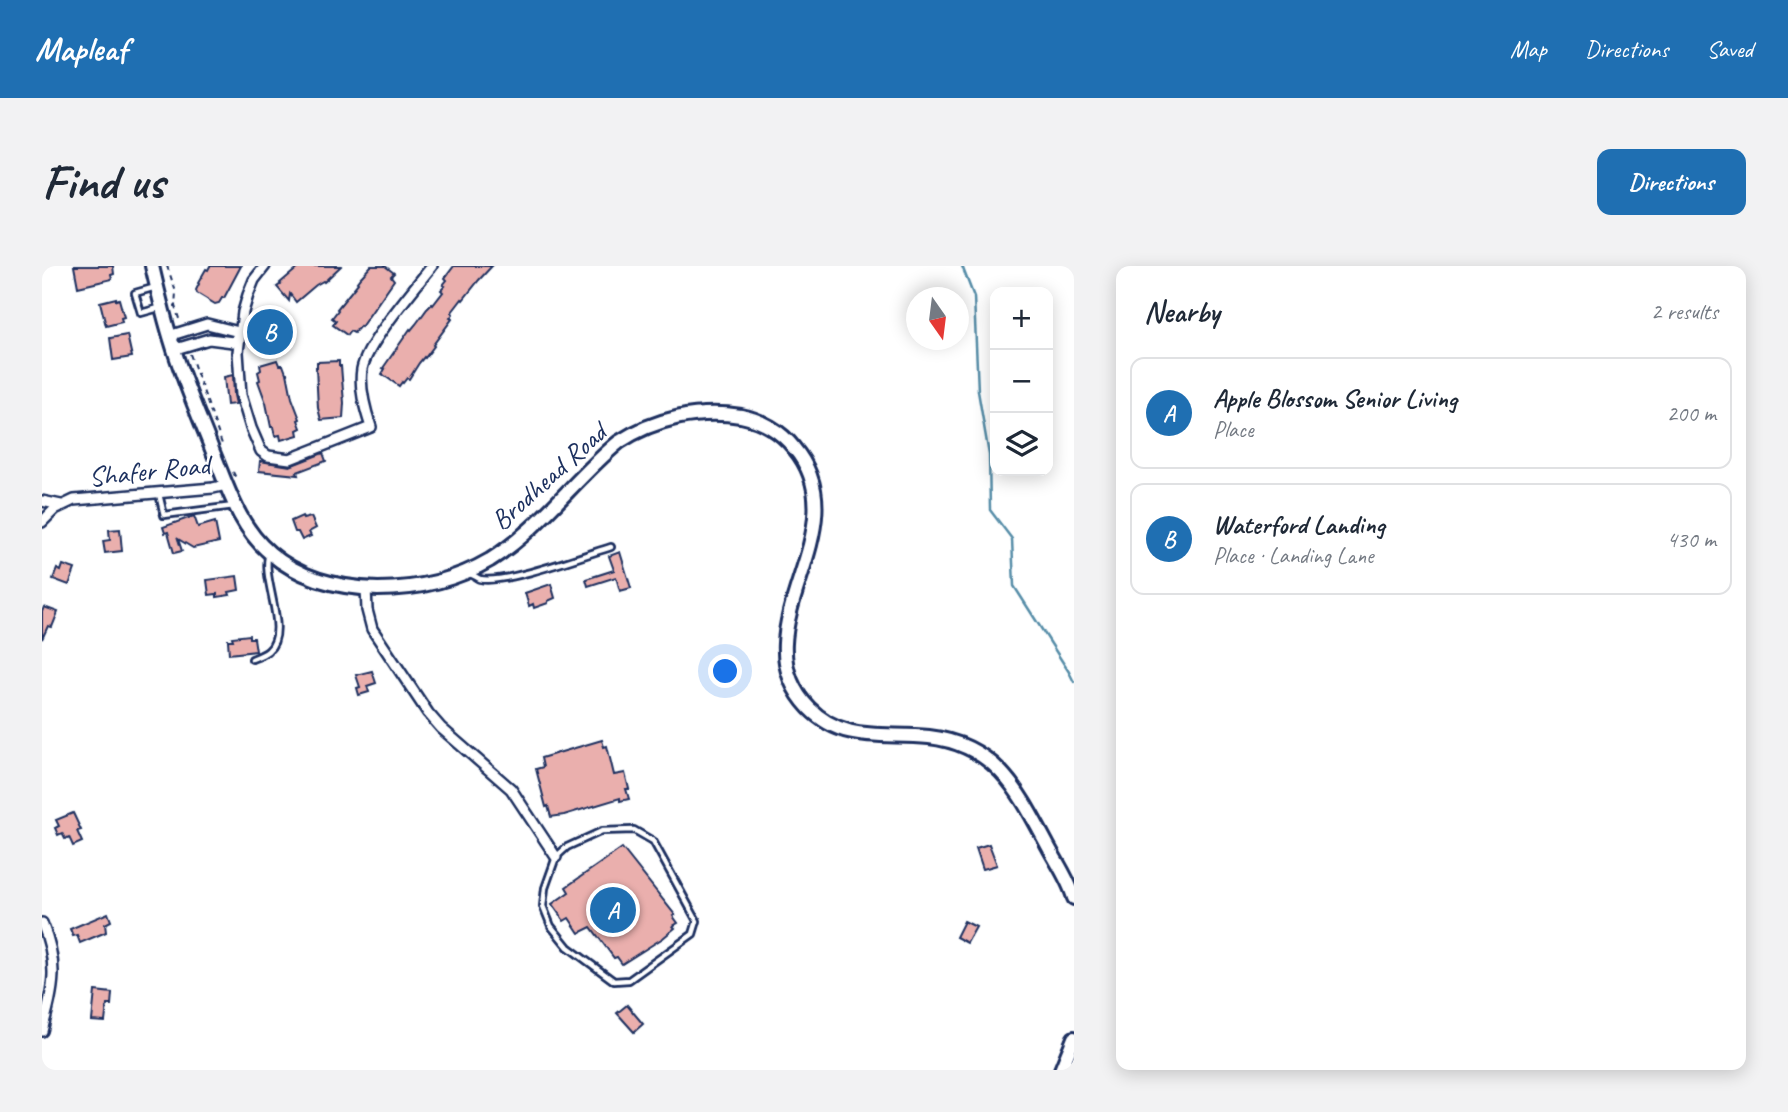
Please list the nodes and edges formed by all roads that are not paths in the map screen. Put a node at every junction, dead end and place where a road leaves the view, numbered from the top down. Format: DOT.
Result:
graph roads {
  1 [pos="152,266"];
  2 [pos="265,266"];
  3 [pos="432,266"];
  4 [pos="157,286"];
  5 [pos="162,307"];
  6 [pos="239,337"];
  7 [pos="171,342"];
  8 [pos="231,481"];
  9 [pos="158,493"];
  10 [pos="42,501"];
  11 [pos="61,505"];
  12 [pos="235,506"];
  13 [pos="42,522"];
  14 [pos="611,547"];
  15 [pos="269,552"];
  16 [pos="466,572"];
  17 [pos="366,588"];
  18 [pos="252,659"];
  19 [pos="556,857"];
  20 [pos="1074,898"];
  21 [pos="42,923"];
  22 [pos="42,1031"];
  23 [pos="1074,1038"];
  24 [pos="1061,1070"];
  1 -- 4 [label="main road, Brodhead Road"];
  2 -- 6 [label="street"];
  3 -- 6 [label="street"];
  4 -- 5 [label="main road, Brodhead Road"];
  4 -- 5 [label="lane"];
  5 -- 7 [label="main road, Brodhead Road"];
  6 -- 7 [label="street"];
  6 -- 7 [label="street"];
  7 -- 8 [label="main road, Brodhead Road"];
  8 -- 9 [label="street, Shafer Road"];
  8 -- 12 [label="main road, Brodhead Road"];
  9 -- 11 [label="street, Shafer Road"];
  9 -- 12 [label="lane"];
  10 -- 11 [label="street"];
  11 -- 13 [label="street, Shafer Road"];
  12 -- 15 [label="main road, Brodhead Road"];
  14 -- 16 [label="lane"];
  15 -- 17 [label="main road, Brodhead Road"];
  15 -- 18 [label="lane"];
  16 -- 17 [label="main road, Brodhead Road"];
  16 -- 20 [label="main road, Brodhead Road"];
  17 -- 19 [label="street"];
  19 -- 19 [label="lane"];
  21 -- 22 [label="street"];
  23 -- 24 [label="main road"];
}
